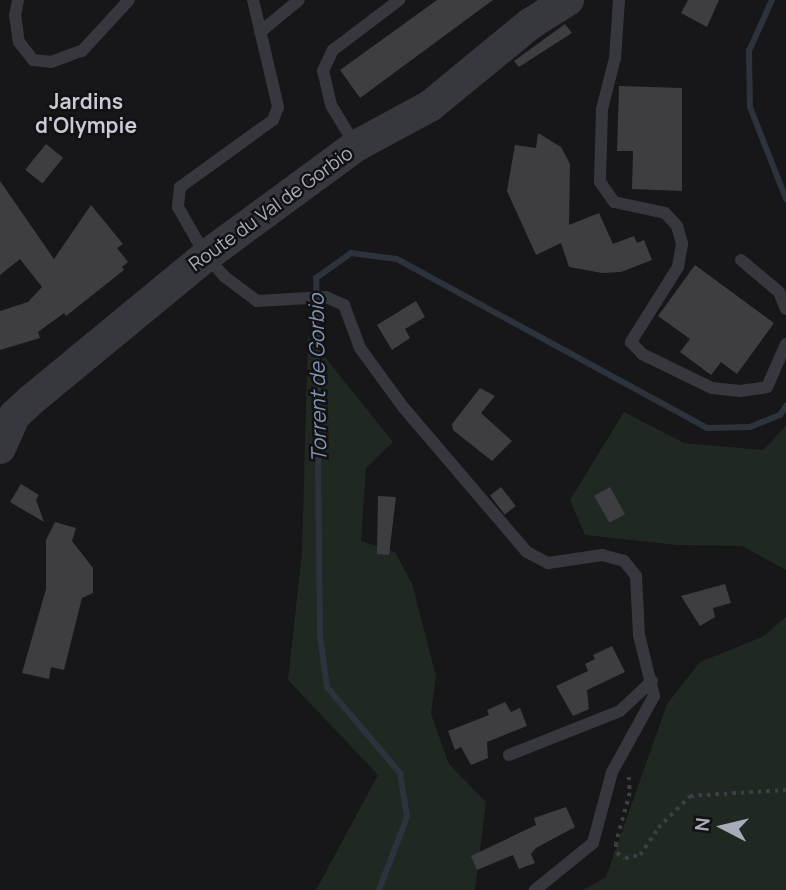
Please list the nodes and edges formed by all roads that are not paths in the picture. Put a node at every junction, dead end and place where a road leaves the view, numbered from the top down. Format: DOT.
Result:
graph roads {
  1 [pos="18,0"];
  2 [pos="129,0"];
  3 [pos="254,0"];
  4 [pos="299,0"];
  5 [pos="399,0"];
  6 [pos="568,0"];
  7 [pos="619,0"];
  8 [pos="260,32"];
  9 [pos="356,146"];
  10 [pos="206,256"];
  11 [pos="741,260"];
  12 [pos="786,309"];
  13 [pos="786,344"];
  14 [pos="8,409"];
  15 [pos="0,448"];
  16 [pos="652,681"];
  17 [pos="509,755"];
  18 [pos="535,890"];
  1 -- 2 [label="lane"];
  3 -- 8 [label="lane"];
  4 -- 8 [label="lane"];
  5 -- 9 [label="lane"];
  6 -- 9 [label="street, Route du Val de Gorbio"];
  7 -- 13 [label="lane"];
  8 -- 10 [label="lane"];
  9 -- 10 [label="street, Route du Val de Gorbio"];
  10 -- 14 [label="street, Route du Val de Gorbio"];
  10 -- 16 [label="lane"];
  11 -- 12 [label="lane"];
  14 -- 15 [label="street, Route du Val de Gorbio"];
  16 -- 17 [label="lane"];
  16 -- 18 [label="lane"];
}
